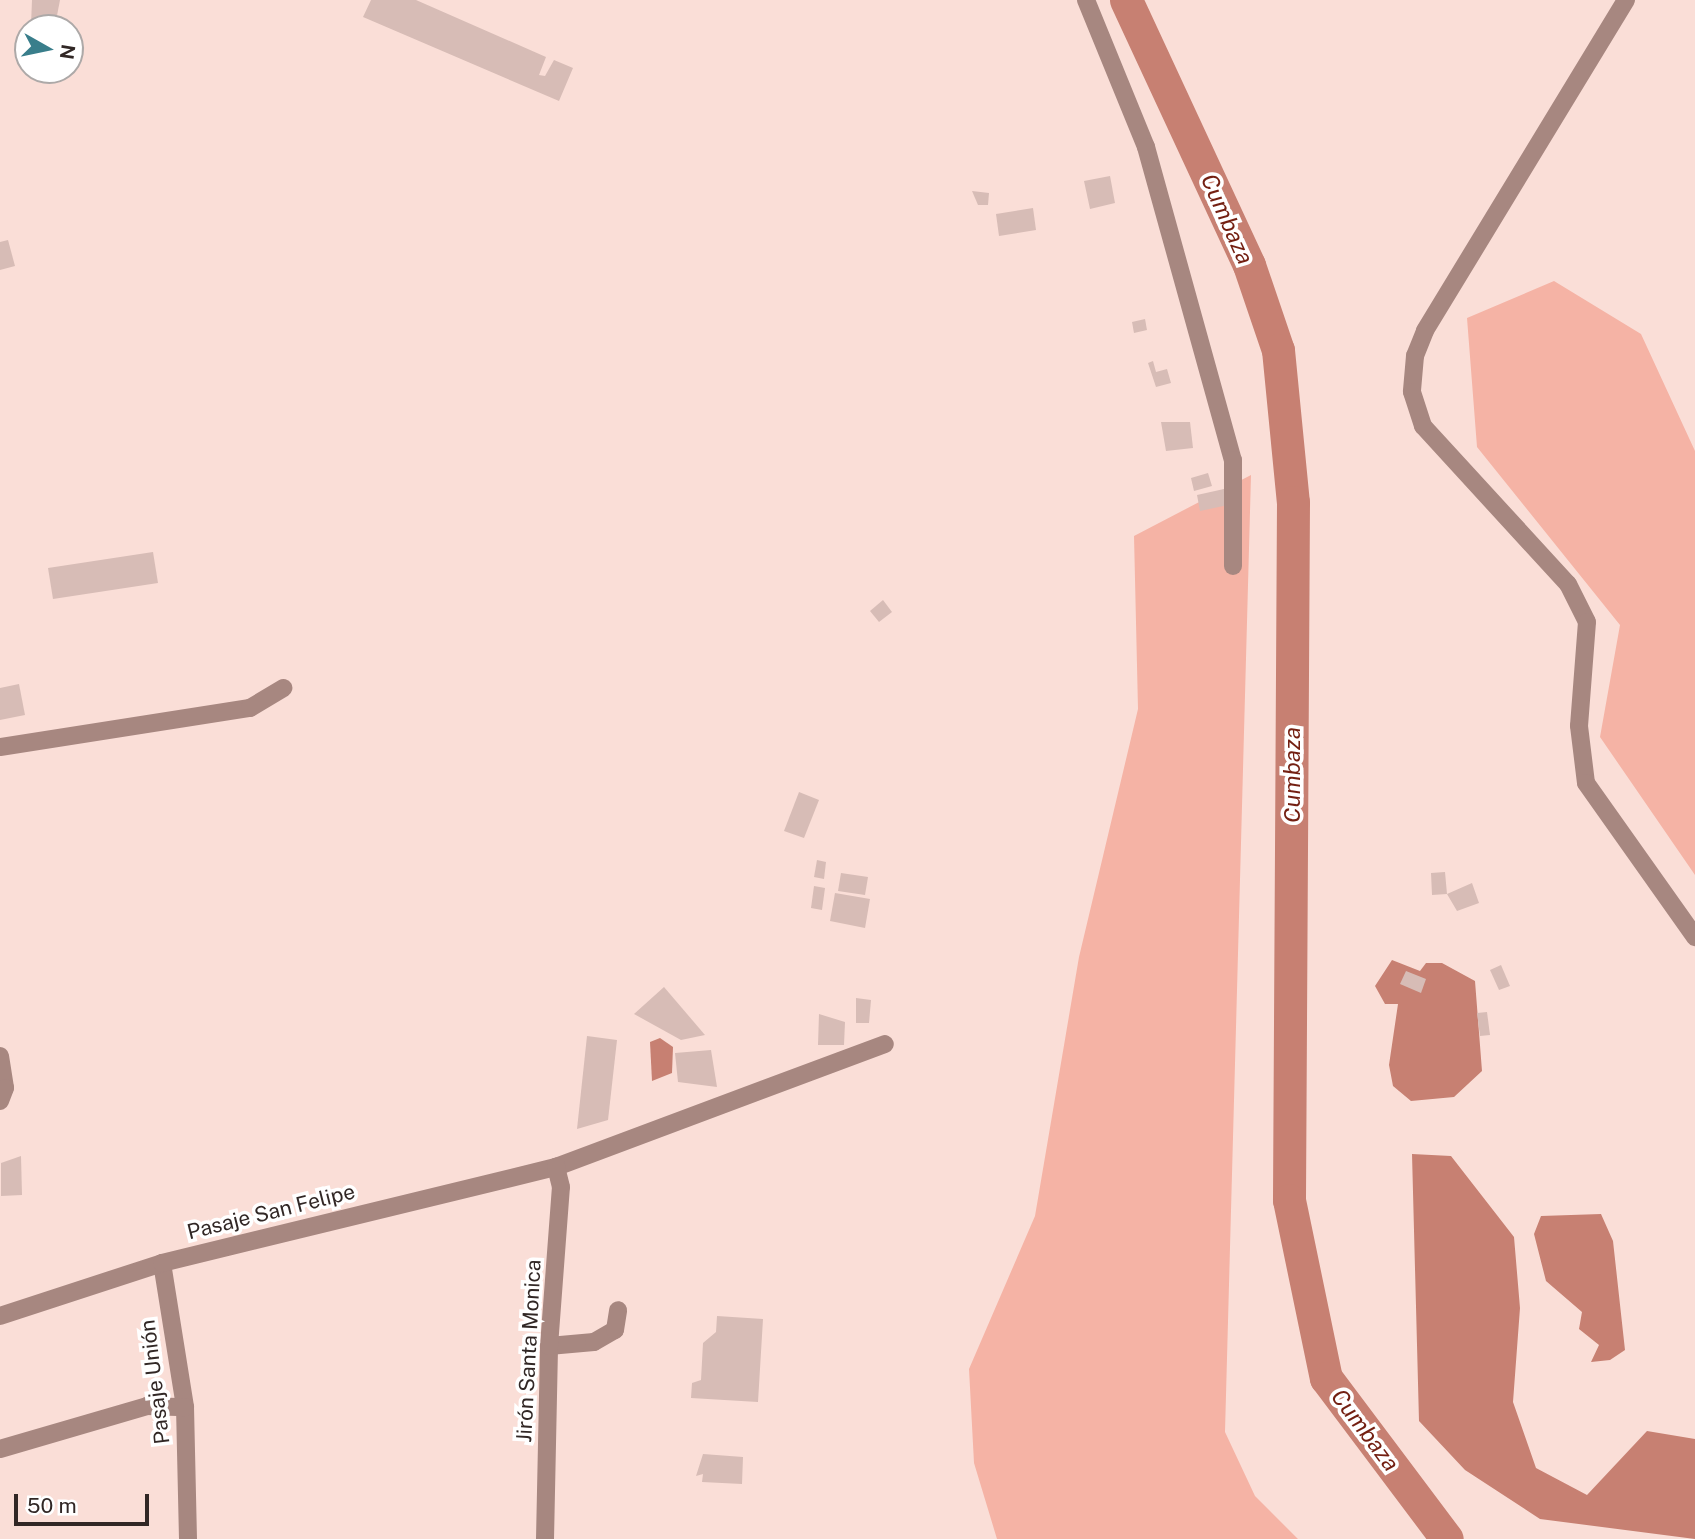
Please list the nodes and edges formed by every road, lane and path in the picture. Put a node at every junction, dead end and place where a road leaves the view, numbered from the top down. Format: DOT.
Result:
graph roads {
  1 [pos="1086,0"];
  2 [pos="1626,0"];
  3 [pos="1233,566"];
  4 [pos="283,688"];
  5 [pos="0,747"];
  6 [pos="1695,937"];
  7 [pos="884,1044"];
  8 [pos="0,1056"];
  9 [pos="0,1101"];
  10 [pos="556,1167"];
  11 [pos="162,1263"];
  12 [pos="618,1310"];
  13 [pos="0,1316"];
  14 [pos="549,1346"];
  15 [pos="185,1407"];
  16 [pos="0,1449"];
  17 [pos="188,1539"];
  18 [pos="545,1539"];
  1 -- 3 [label="street"];
  2 -- 6 [label="street"];
  4 -- 5 [label="street"];
  7 -- 10 [label="street, Pasaje San Felipe"];
  8 -- 9 [label="street"];
  10 -- 11 [label="street, Pasaje San Felipe"];
  10 -- 14 [label="street, Jirón Santa Monica"];
  11 -- 13 [label="street, Pasaje San Felipe"];
  11 -- 15 [label="street, Pasaje Unión"];
  12 -- 14 [label="street"];
  14 -- 18 [label="street, Jirón Santa Monica"];
  15 -- 16 [label="street"];
  15 -- 17 [label="street, Pasaje Unión"];
}
